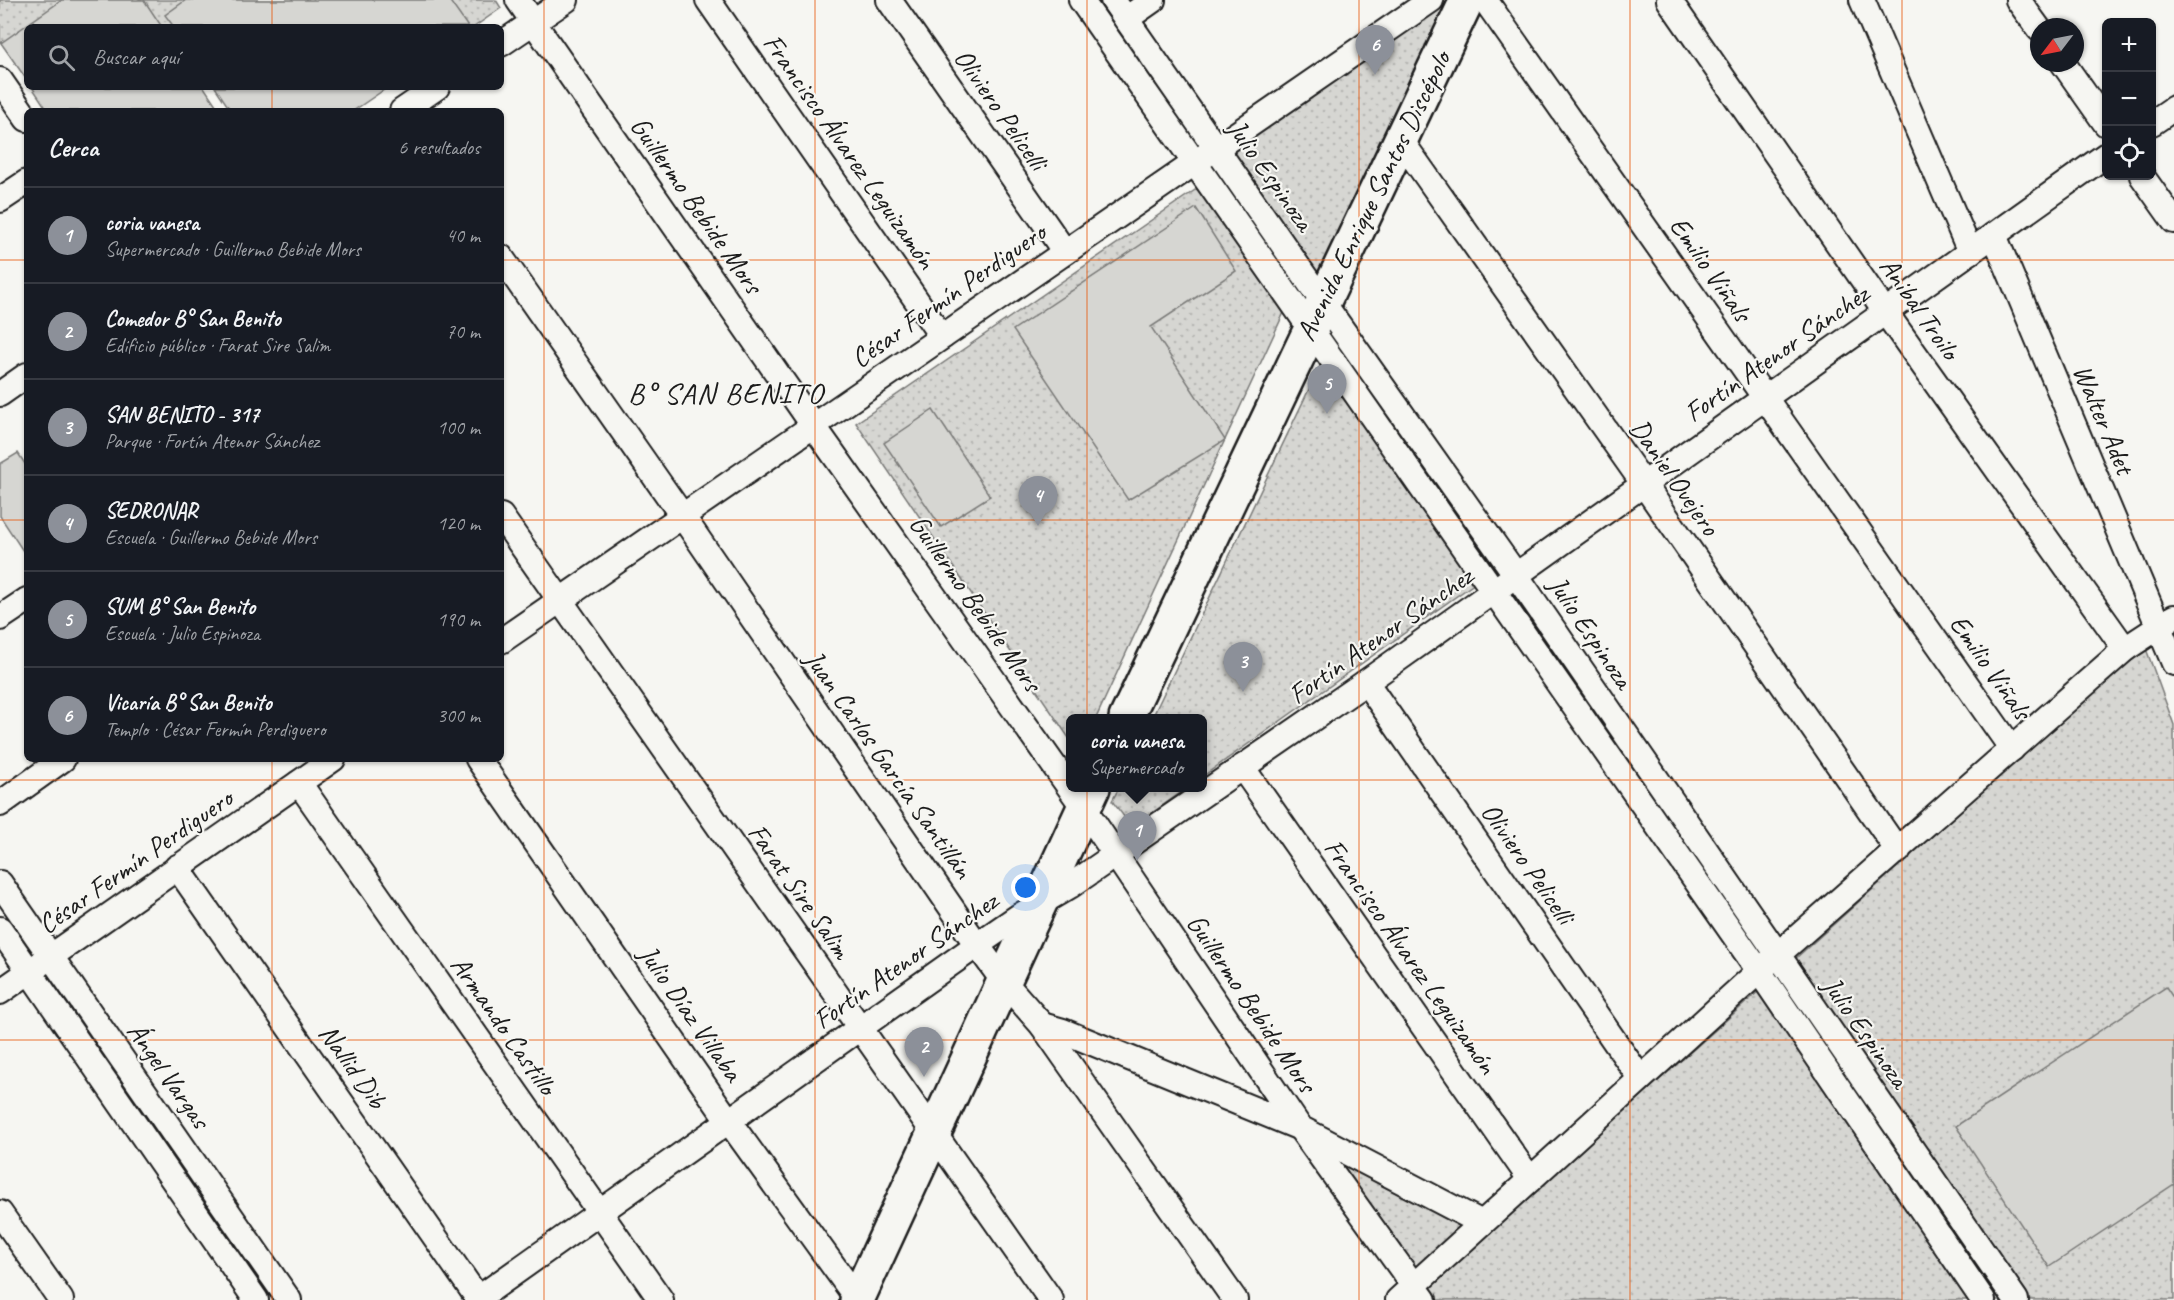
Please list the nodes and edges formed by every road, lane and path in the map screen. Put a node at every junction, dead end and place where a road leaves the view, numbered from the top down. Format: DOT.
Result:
graph roads {
  1 [pos="518,0"];
  2 [pos="566,0"];
  3 [pos="708,0"];
  4 [pos="889,0"];
  5 [pos="1081,0"];
  6 [pos="1153,0"];
  7 [pos="1431,0"];
  8 [pos="1467,0"];
  9 [pos="1485,0"];
  10 [pos="1669,0"];
  11 [pos="1862,0"];
  12 [pos="2018,0"];
  13 [pos="1119,10"];
  14 [pos="2031,18"];
  15 [pos="533,22"];
  16 [pos="504,42"];
  17 [pos="2069,72"];
  18 [pos="0,80"];
  19 [pos="433,90"];
  20 [pos="406,108"];
  21 [pos="2174,108"];
  22 [pos="24,115"];
  23 [pos="2102,118"];
  24 [pos="2156,120"];
  25 [pos="1400,140"];
  26 [pos="1215,147"];
  27 [pos="2102,158"];
  28 [pos="1194,162"];
  29 [pos="2145,180"];
  30 [pos="24,184"];
  31 [pos="0,200"];
  32 [pos="2174,221"];
  33 [pos="1994,235"];
  34 [pos="1065,252"];
  35 [pos="1970,252"];
  36 [pos="504,261"];
  37 [pos="1886,313"];
  38 [pos="1316,314"];
  39 [pos="942,337"];
  40 [pos="24,377"];
  41 [pos="0,394"];
  42 [pos="1766,398"];
  43 [pos="813,425"];
  44 [pos="1643,483"];
  45 [pos="683,517"];
  46 [pos="504,520"];
  47 [pos="1516,575"];
  48 [pos="1495,590"];
  49 [pos="560,600"];
  50 [pos="24,602"];
  51 [pos="0,618"];
  52 [pos="2166,621"];
  53 [pos="504,639"];
  54 [pos="2125,649"];
  55 [pos="2174,663"];
  56 [pos="1366,682"];
  57 [pos="1128,714"];
  58 [pos="2012,749"];
  59 [pos="59,762"];
  60 [pos="329,762"];
  61 [pos="480,762"];
  62 [pos="1242,767"];
  63 [pos="1066,768"];
  64 [pos="299,783"];
  65 [pos="1207,791"];
  66 [pos="1206,792"];
  67 [pos="1088,798"];
  68 [pos="0,804"];
  69 [pos="1898,851"];
  70 [pos="1115,854"];
  71 [pos="177,867"];
  72 [pos="0,883"];
  73 [pos="1040,904"];
  74 [pos="0,929"];
  75 [pos="977,945"];
  76 [pos="50,956"];
  77 [pos="1768,963"];
  78 [pos="30,972"];
  79 [pos="1004,982"];
  80 [pos="0,992"];
  81 [pos="1042,1025"];
  82 [pos="859,1029"];
  83 [pos="1640,1078"];
  84 [pos="728,1120"];
  85 [pos="1300,1128"];
  86 [pos="933,1134"];
  87 [pos="1530,1179"];
  88 [pos="0,1213"];
  89 [pos="599,1213"];
  90 [pos="1482,1222"];
  91 [pos="1412,1295"];
  92 [pos="61,1300"];
  93 [pos="256,1300"];
  94 [pos="289,1300"];
  95 [pos="478,1300"];
  96 [pos="661,1300"];
  97 [pos="857,1300"];
  98 [pos="1051,1300"];
  99 [pos="1235,1300"];
  100 [pos="1983,1300"];
  101 [pos="2016,1300"];
  1 -- 15 [label="street, Guillermo Bebide Mors"];
  2 -- 15 [label="street"];
  3 -- 39 [label="street, Francisco Álvarez Leguizamón"];
  4 -- 34 [label="street, Oliviero Pelicelli"];
  5 -- 28 [label="street, Julio Espinoza"];
  6 -- 13 [label="street"];
  7 -- 26 [label="street, César Fermín Perdiguero"];
  8 -- 25 [label="main road, Avenida Enrique Santos Discépolo"];
  9 -- 42 [label="street, Emilio Viñals"];
  10 -- 37 [label="street, Anibal Troilo"];
  11 -- 35 [label="street"];
  12 -- 14 [label="street"];
  13 -- 26 [label="street, Julio Espinoza"];
  15 -- 16 [label="street"];
  15 -- 43 [label="street, Guillermo Bebide Mors"];
  17 -- 23 [label="street"];
  18 -- 22 [label="street"];
  19 -- 20 [label="street"];
  21 -- 24 [label="street"];
  25 -- 38 [label="main road, Avenida Enrique Santos Discépolo"];
  25 -- 44 [label="street, Daniel Ovejero"];
  26 -- 28 [label="street, César Fermín Perdiguero"];
  26 -- 38 [label="street, Julio Espinoza"];
  27 -- 33 [label="street, Fortín Atenor Sánchez"];
  28 -- 34 [label="street, César Fermín Perdiguero"];
  28 -- 38 [label="street, Julio Espinoza"];
  29 -- 32 [label="street"];
  30 -- 31 [label="street"];
  33 -- 35 [label="street, Fortín Atenor Sánchez"];
  33 -- 52 [label="street, Walter Adet"];
  34 -- 39 [label="street, César Fermín Perdiguero"];
  35 -- 37 [label="street, Fortín Atenor Sánchez"];
  36 -- 45 [label="street, Juan Carlos García Santillán"];
  37 -- 42 [label="street, Fortín Atenor Sánchez"];
  37 -- 54 [label="street, Anibal Troilo"];
  38 -- 47 [label="street, Julio Espinoza"];
  38 -- 48 [label="street, Julio Espinoza"];
  38 -- 57 [label="main road, Avenida Enrique Santos Discépolo"];
  39 -- 43 [label="street, César Fermín Perdiguero"];
  40 -- 41 [label="street"];
  42 -- 44 [label="street, Fortín Atenor Sánchez"];
  42 -- 58 [label="street, Emilio Viñals"];
  43 -- 45 [label="street, César Fermín Perdiguero"];
  43 -- 63 [label="street, Guillermo Bebide Mors"];
  44 -- 47 [label="street, Fortín Atenor Sánchez"];
  44 -- 69 [label="street, Daniel Ovejero"];
  45 -- 49 [label="street, César Fermín Perdiguero"];
  45 -- 75 [label="street, Juan Carlos García Santillán"];
  46 -- 49 [label="street, Farat Sire Salim"];
  47 -- 48 [label="street, Fortín Atenor Sánchez"];
  47 -- 77 [label="street, Julio Espinoza"];
  48 -- 56 [label="street, Fortín Atenor Sánchez"];
  48 -- 77 [label="street, Julio Espinoza"];
  49 -- 53 [label="street, César Fermín Perdiguero"];
  49 -- 82 [label="street, Farat Sire Salim"];
  50 -- 51 [label="street"];
  52 -- 54 [label="street"];
  52 -- 55 [label="street, Walter Adet"];
  54 -- 58 [label="street"];
  56 -- 62 [label="street, Fortín Atenor Sánchez"];
  56 -- 83 [label="street, Oliviero Pelicelli"];
  58 -- 69 [label="street"];
  59 -- 68 [label="street"];
  60 -- 64 [label="street, César Fermín Perdiguero"];
  61 -- 84 [label="street, Julio Díaz Villaba"];
  62 -- 65 [label="street, Fortín Atenor Sánchez"];
  62 -- 87 [label="street, Francisco Álvarez Leguizamón"];
  64 -- 71 [label="street, César Fermín Perdiguero"];
  64 -- 89 [label="street, Armando Castillo"];
  66 -- 70 [label="street, Fortín Atenor Sánchez"];
  67 -- 70 [label="street, Guillermo Bebide Mors"];
  67 -- 73 [label="main road"];
  69 -- 77 [label="street"];
  70 -- 73 [label="street, Fortín Atenor Sánchez"];
  70 -- 85 [label="street, Guillermo Bebide Mors"];
  71 -- 76 [label="street, César Fermín Perdiguero"];
  71 -- 95 [label="street, Nallid Dib"];
  72 -- 76 [label="street, Ángel Vargas"];
  73 -- 75 [label="street, Fortín Atenor Sánchez"];
  73 -- 79 [label="main road"];
  74 -- 78 [label="street, Ángel Vargas"];
  75 -- 79 [label="street, Juan Carlos García Santillán"];
  75 -- 82 [label="street, Fortín Atenor Sánchez"];
  76 -- 78 [label="street, César Fermín Perdiguero"];
  76 -- 94 [label="street, Ángel Vargas"];
  77 -- 83 [label="street"];
  77 -- 100 [label="street, Julio Espinoza"];
  77 -- 101 [label="street, Julio Espinoza"];
  78 -- 80 [label="street, César Fermín Perdiguero"];
  78 -- 93 [label="street, Ángel Vargas"];
  79 -- 81 [label="street, Juan Carlos García Santillán"];
  79 -- 86 [label="main road"];
  81 -- 85 [label="street"];
  81 -- 99 [label="street, Juan Carlos García Santillán"];
  82 -- 84 [label="street, Fortín Atenor Sánchez"];
  82 -- 86 [label="street, Farat Sire Salim"];
  83 -- 87 [label="street"];
  84 -- 89 [label="street, Fortín Atenor Sánchez"];
  84 -- 97 [label="street, Julio Díaz Villaba"];
  85 -- 90 [label="street"];
  85 -- 91 [label="street, Guillermo Bebide Mors"];
  86 -- 97 [label="main road"];
  86 -- 98 [label="street, Farat Sire Salim"];
  87 -- 90 [label="street"];
  88 -- 92 [label="street"];
  89 -- 95 [label="street, Fortín Atenor Sánchez"];
  89 -- 96 [label="street, Armando Castillo"];
  90 -- 91 [label="street"];
}
